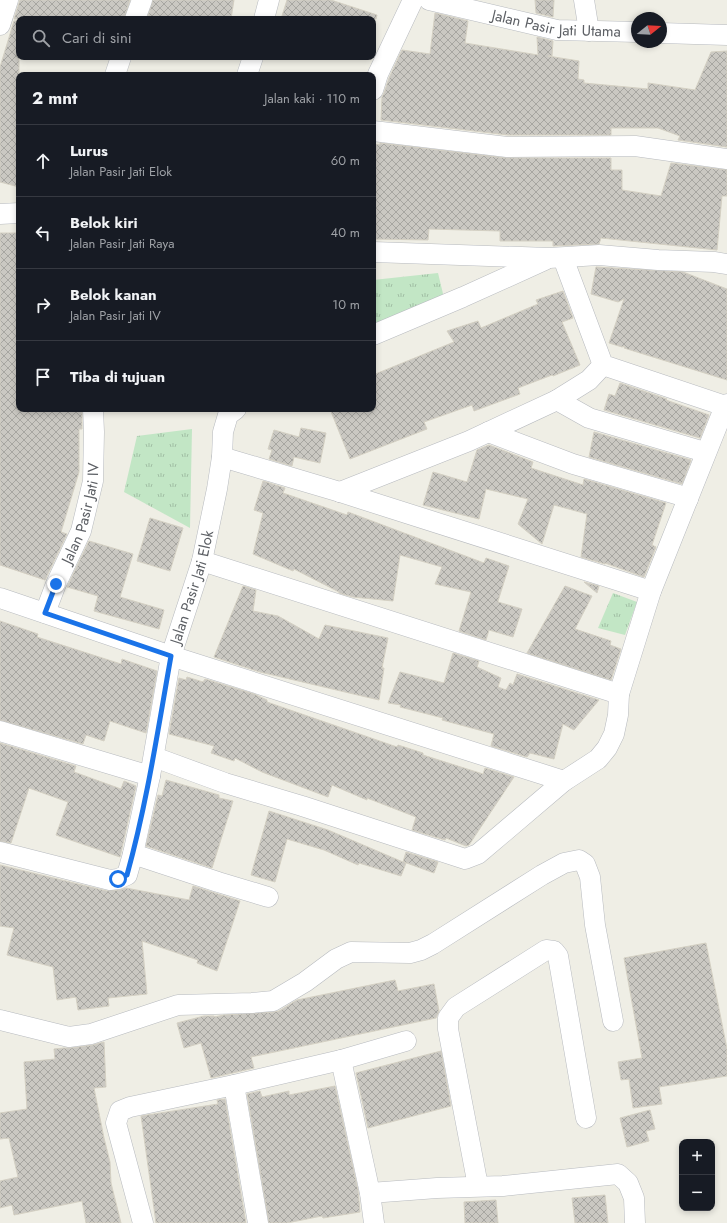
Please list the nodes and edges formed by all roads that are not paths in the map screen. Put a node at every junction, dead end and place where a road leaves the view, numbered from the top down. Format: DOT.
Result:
graph roads {
  1 [pos="8,0"];
  2 [pos="142,0"];
  3 [pos="270,0"];
  4 [pos="413,0"];
  5 [pos="429,0"];
  6 [pos="584,0"];
  7 [pos="136,16"];
  8 [pos="265,16"];
  9 [pos="0,25"];
  10 [pos="589,31"];
  11 [pos="631,32"];
  12 [pos="667,33"];
  13 [pos="727,35"];
  14 [pos="120,60"];
  15 [pos="252,60"];
  16 [pos="116,72"];
  17 [pos="249,72"];
  18 [pos="376,80"];
  19 [pos="376,131"];
  20 [pos="727,159"];
  21 [pos="16,213"];
  22 [pos="0,214"];
  23 [pos="376,252"];
  24 [pos="556,258"];
  25 [pos="727,264"];
  26 [pos="376,334"];
  27 [pos="603,365"];
  28 [pos="557,400"];
  29 [pos="726,405"];
  30 [pos="93,412"];
  31 [pos="230,412"];
  32 [pos="488,432"];
  33 [pos="705,453"];
  34 [pos="222,457"];
  35 [pos="340,492"];
  36 [pos="688,499"];
  37 [pos="202,561"];
  38 [pos="651,591"];
  39 [pos="0,598"];
  40 [pos="45,613"];
  41 [pos="171,656"];
  42 [pos="619,694"];
  43 [pos="0,731"];
  44 [pos="154,757"];
  45 [pos="150,776"];
  46 [pos="564,781"];
  47 [pos="0,852"];
  48 [pos="133,854"];
  49 [pos="268,897"];
  50 [pos="0,1020"];
  51 [pos="613,1020"];
  52 [pos="406,1041"];
  53 [pos="341,1060"];
  54 [pos="234,1085"];
  55 [pos="586,1118"];
  56 [pos="478,1186"];
  57 [pos="370,1193"];
  58 [pos="143,1223"];
  59 [pos="258,1223"];
  60 [pos="374,1223"];
  61 [pos="635,1223"];
  1 -- 9 [label="street"];
  2 -- 7 [label="street"];
  3 -- 8 [label="street"];
  4 -- 18 [label="street"];
  5 -- 10 [label="street, Jalan Pasir Jati Utama"];
  6 -- 10 [label="street"];
  10 -- 11 [label="street, Jalan Pasir Jati Utama"];
  12 -- 13 [label="street"];
  14 -- 16 [label="street"];
  15 -- 17 [label="street"];
  19 -- 20 [label="street"];
  21 -- 22 [label="street"];
  23 -- 24 [label="street"];
  24 -- 25 [label="street"];
  24 -- 26 [label="street"];
  24 -- 27 [label="street"];
  27 -- 28 [label="street"];
  27 -- 29 [label="street"];
  28 -- 32 [label="street"];
  28 -- 33 [label="street"];
  29 -- 33 [label="street"];
  30 -- 40 [label="street, Jalan Pasir Jati IV"];
  31 -- 34 [label="street, Jalan Pasir Jati Elok"];
  32 -- 35 [label="street"];
  32 -- 36 [label="street"];
  33 -- 36 [label="street"];
  34 -- 35 [label="street"];
  34 -- 37 [label="street, Jalan Pasir Jati Elok"];
  35 -- 38 [label="street"];
  36 -- 38 [label="street"];
  37 -- 41 [label="street, Jalan Pasir Jati Elok"];
  37 -- 42 [label="street"];
  38 -- 42 [label="street"];
  39 -- 40 [label="street"];
  40 -- 41 [label="street"];
  41 -- 44 [label="street, Jalan Pasir Jati Elok"];
  41 -- 46 [label="street"];
  42 -- 46 [label="street"];
  43 -- 45 [label="street"];
  44 -- 45 [label="street, Jalan Pasir Jati Elok"];
  44 -- 46 [label="street"];
  45 -- 48 [label="street, Jalan Pasir Jati Elok"];
  47 -- 48 [label="street, Jalan Pasir Jati Elok"];
  48 -- 49 [label="street"];
  50 -- 51 [label="street"];
  52 -- 53 [label="street"];
  53 -- 54 [label="street"];
  53 -- 57 [label="street"];
  54 -- 58 [label="street"];
  54 -- 59 [label="street"];
  55 -- 56 [label="street"];
  56 -- 57 [label="street"];
  56 -- 61 [label="street"];
  57 -- 60 [label="street"];
}
